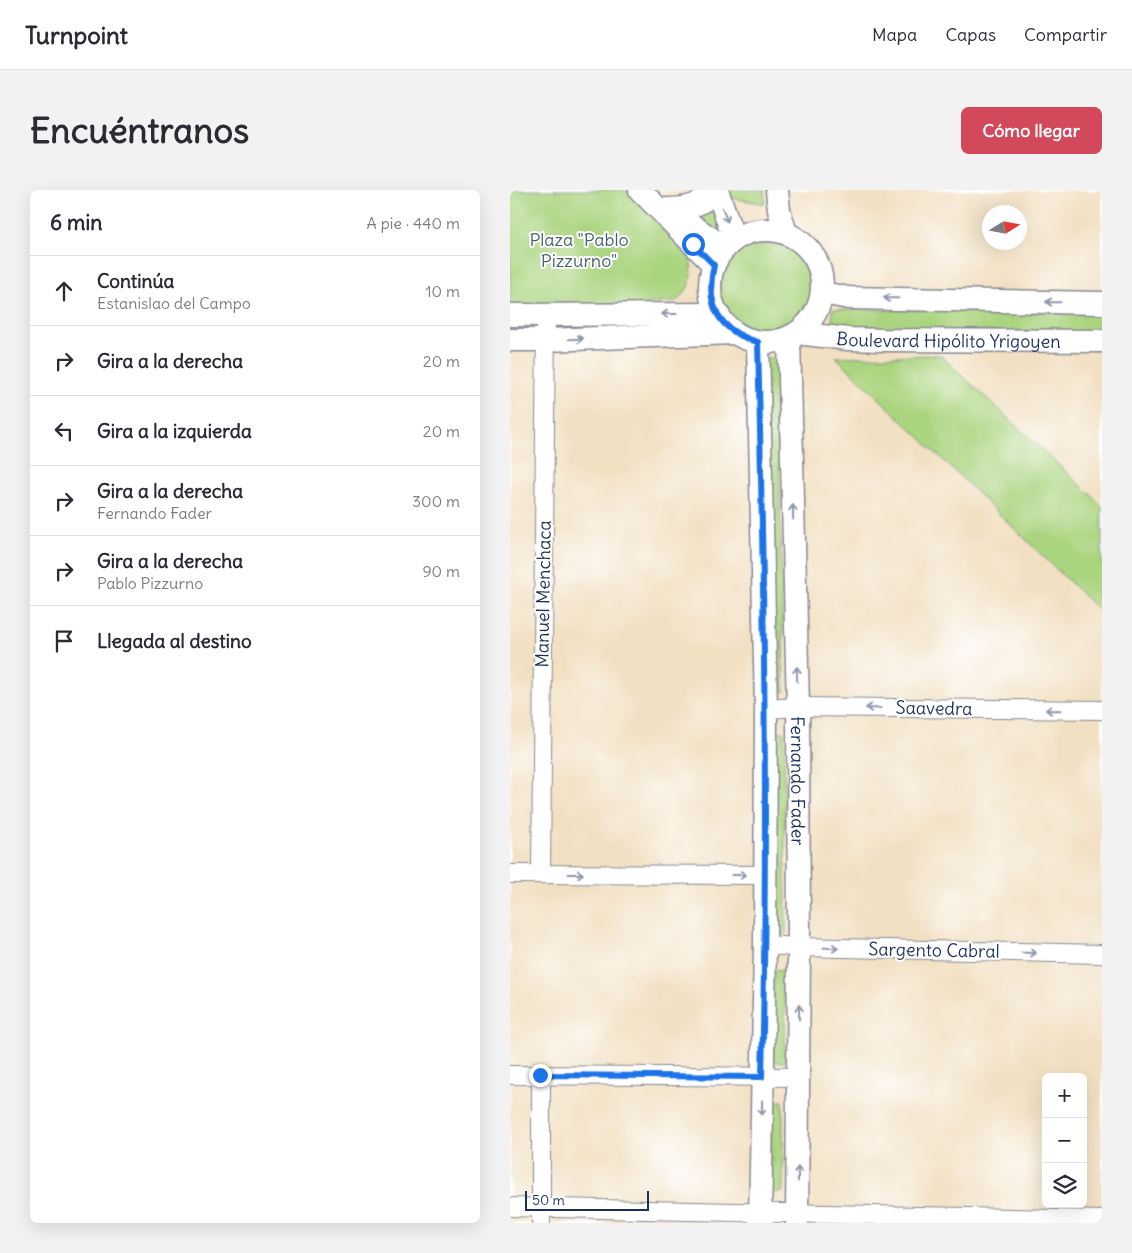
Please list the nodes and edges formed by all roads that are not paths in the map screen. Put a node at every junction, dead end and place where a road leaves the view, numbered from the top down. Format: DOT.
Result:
graph roads {
  1 [pos="716,190"];
  2 [pos="777,190"];
  3 [pos="641,191"];
  4 [pos="667,209"];
  5 [pos="786,233"];
  6 [pos="724,251"];
  7 [pos="822,294"];
  8 [pos="1102,303"];
  9 [pos="718,314"];
  10 [pos="510,315"];
  11 [pos="546,315"];
  12 [pos="735,333"];
  13 [pos="793,335"];
  14 [pos="510,340"];
  15 [pos="546,340"];
  16 [pos="1102,341"];
  17 [pos="758,342"];
  18 [pos="798,707"];
  19 [pos="766,709"];
  20 [pos="1102,710"];
  21 [pos="510,874"];
  22 [pos="540,874"];
  23 [pos="765,875"];
  24 [pos="765,945"];
  25 [pos="799,947"];
  26 [pos="1102,954"];
  27 [pos="510,1075"];
  28 [pos="540,1075"];
  29 [pos="762,1077"];
  30 [pos="798,1078"];
  31 [pos="510,1207"];
  32 [pos="541,1215"];
  33 [pos="760,1218"];
  34 [pos="797,1218"];
  35 [pos="1102,1220"];
  1 -- 4 [label="street"];
  1 -- 6 [label="street, one-way"];
  2 -- 5 [label="street"];
  3 -- 4 [label="street"];
  3 -- 6 [label="street"];
  4 -- 6 [label="street"];
  5 -- 6 [label="street"];
  5 -- 7 [label="street"];
  6 -- 9 [label="street"];
  8 -- 7 [label="street, one-way"];
  7 -- 13 [label="street"];
  9 -- 11 [label="street, one-way"];
  9 -- 12 [label="street"];
  10 -- 11 [label="street"];
  11 -- 15 [label="street, Manuel Menchaca"];
  15 -- 12 [label="street, one-way"];
  12 -- 17 [label="street"];
  13 -- 16 [label="street, Boulevard Hipólito Yrigoyen"];
  13 -- 17 [label="street"];
  18 -- 13 [label="street, Fernando Fader, one-way"];
  14 -- 15 [label="street"];
  15 -- 22 [label="street, Manuel Menchaca"];
  17 -- 19 [label="street, Fernando Fader"];
  18 -- 19 [label="street, Saavedra"];
  20 -- 18 [label="street, Saavedra, one-way"];
  18 -- 25 [label="street, Fernando Fader"];
  19 -- 23 [label="street, Fernando Fader"];
  21 -- 22 [label="street"];
  22 -- 23 [label="street, one-way"];
  23 -- 24 [label="street, Fernando Fader"];
  24 -- 25 [label="street, Sargento Cabral"];
  24 -- 29 [label="street, Fernando Fader"];
  25 -- 26 [label="street, Sargento Cabral, one-way"];
  30 -- 25 [label="street, Fernando Fader, one-way"];
  27 -- 28 [label="street"];
  28 -- 29 [label="street"];
  28 -- 32 [label="street"];
  29 -- 30 [label="street"];
  29 -- 33 [label="street, Fernando Fader, one-way"];
  34 -- 30 [label="street, Fernando Fader, one-way"];
  31 -- 32 [label="street"];
  32 -- 33 [label="street"];
  33 -- 34 [label="street"];
  34 -- 35 [label="street"];
}
